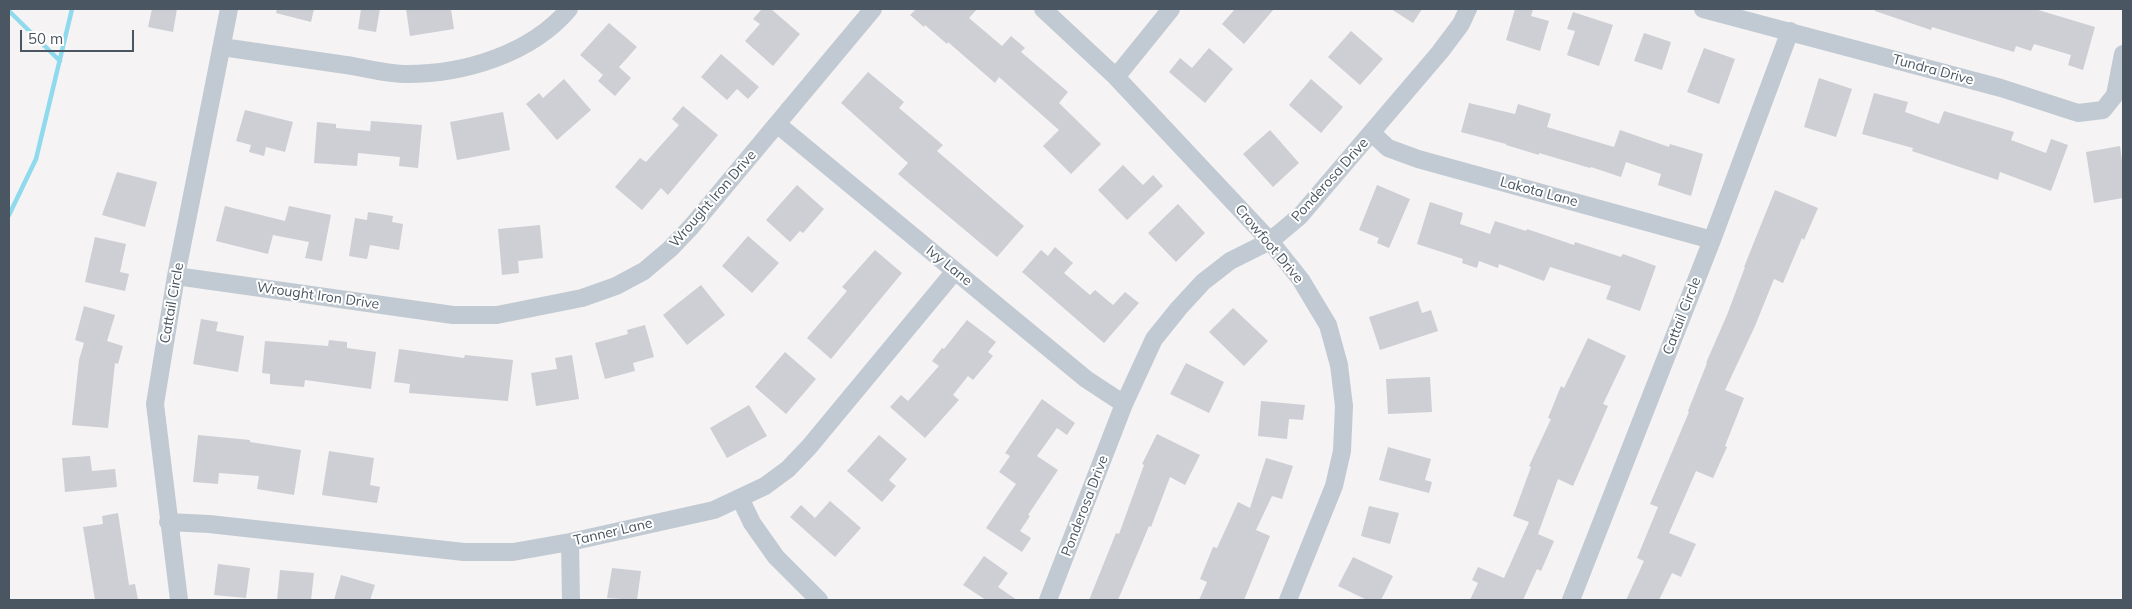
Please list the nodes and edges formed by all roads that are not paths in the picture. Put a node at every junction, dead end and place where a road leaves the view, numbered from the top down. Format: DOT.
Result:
graph roads {
  1 [pos="229,9"];
  2 [pos="569,9"];
  3 [pos="873,9"];
  4 [pos="1043,9"];
  5 [pos="1171,9"];
  6 [pos="1468,9"];
  7 [pos="1704,9"];
  8 [pos="1790,31"];
  9 [pos="222,47"];
  10 [pos="2123,54"];
  11 [pos="1116,77"];
  12 [pos="777,124"];
  13 [pos="1372,133"];
  14 [pos="1712,240"];
  15 [pos="1270,241"];
  16 [pos="955,271"];
  17 [pos="176,276"];
  18 [pos="1124,404"];
  19 [pos="740,498"];
  20 [pos="168,522"];
  21 [pos="570,542"];
  22 [pos="179,600"];
  23 [pos="571,600"];
  24 [pos="819,600"];
  25 [pos="1048,600"];
  26 [pos="1288,600"];
  27 [pos="1571,600"];
  1 -- 9 [label="street, Cattail Circle"];
  2 -- 9 [label="street"];
  3 -- 12 [label="street, Wrought Iron Drive"];
  4 -- 11 [label="street, Crowfoot Drive"];
  5 -- 11 [label="street"];
  6 -- 13 [label="street, Ponderosa Drive"];
  7 -- 8 [label="street, Tundra Drive"];
  8 -- 10 [label="street, Tundra Drive"];
  8 -- 14 [label="street, Cattail Circle"];
  9 -- 17 [label="street, Cattail Circle"];
  11 -- 15 [label="street, Crowfoot Drive"];
  12 -- 16 [label="street, Ivy Lane"];
  12 -- 17 [label="street, Wrought Iron Drive"];
  13 -- 14 [label="street, Lakota Lane"];
  13 -- 15 [label="street, Ponderosa Drive"];
  14 -- 27 [label="street, Cattail Circle"];
  15 -- 18 [label="street, Ponderosa Drive"];
  15 -- 26 [label="street, Crowfoot Drive"];
  16 -- 18 [label="street, Ivy Lane"];
  16 -- 19 [label="street, Tanner Lane"];
  17 -- 20 [label="street, Cattail Circle"];
  18 -- 25 [label="street, Ponderosa Drive"];
  19 -- 21 [label="street, Tanner Lane"];
  19 -- 24 [label="street"];
  20 -- 21 [label="street, Tanner Lane"];
  20 -- 22 [label="street, Cattail Circle"];
  21 -- 23 [label="street"];
}
